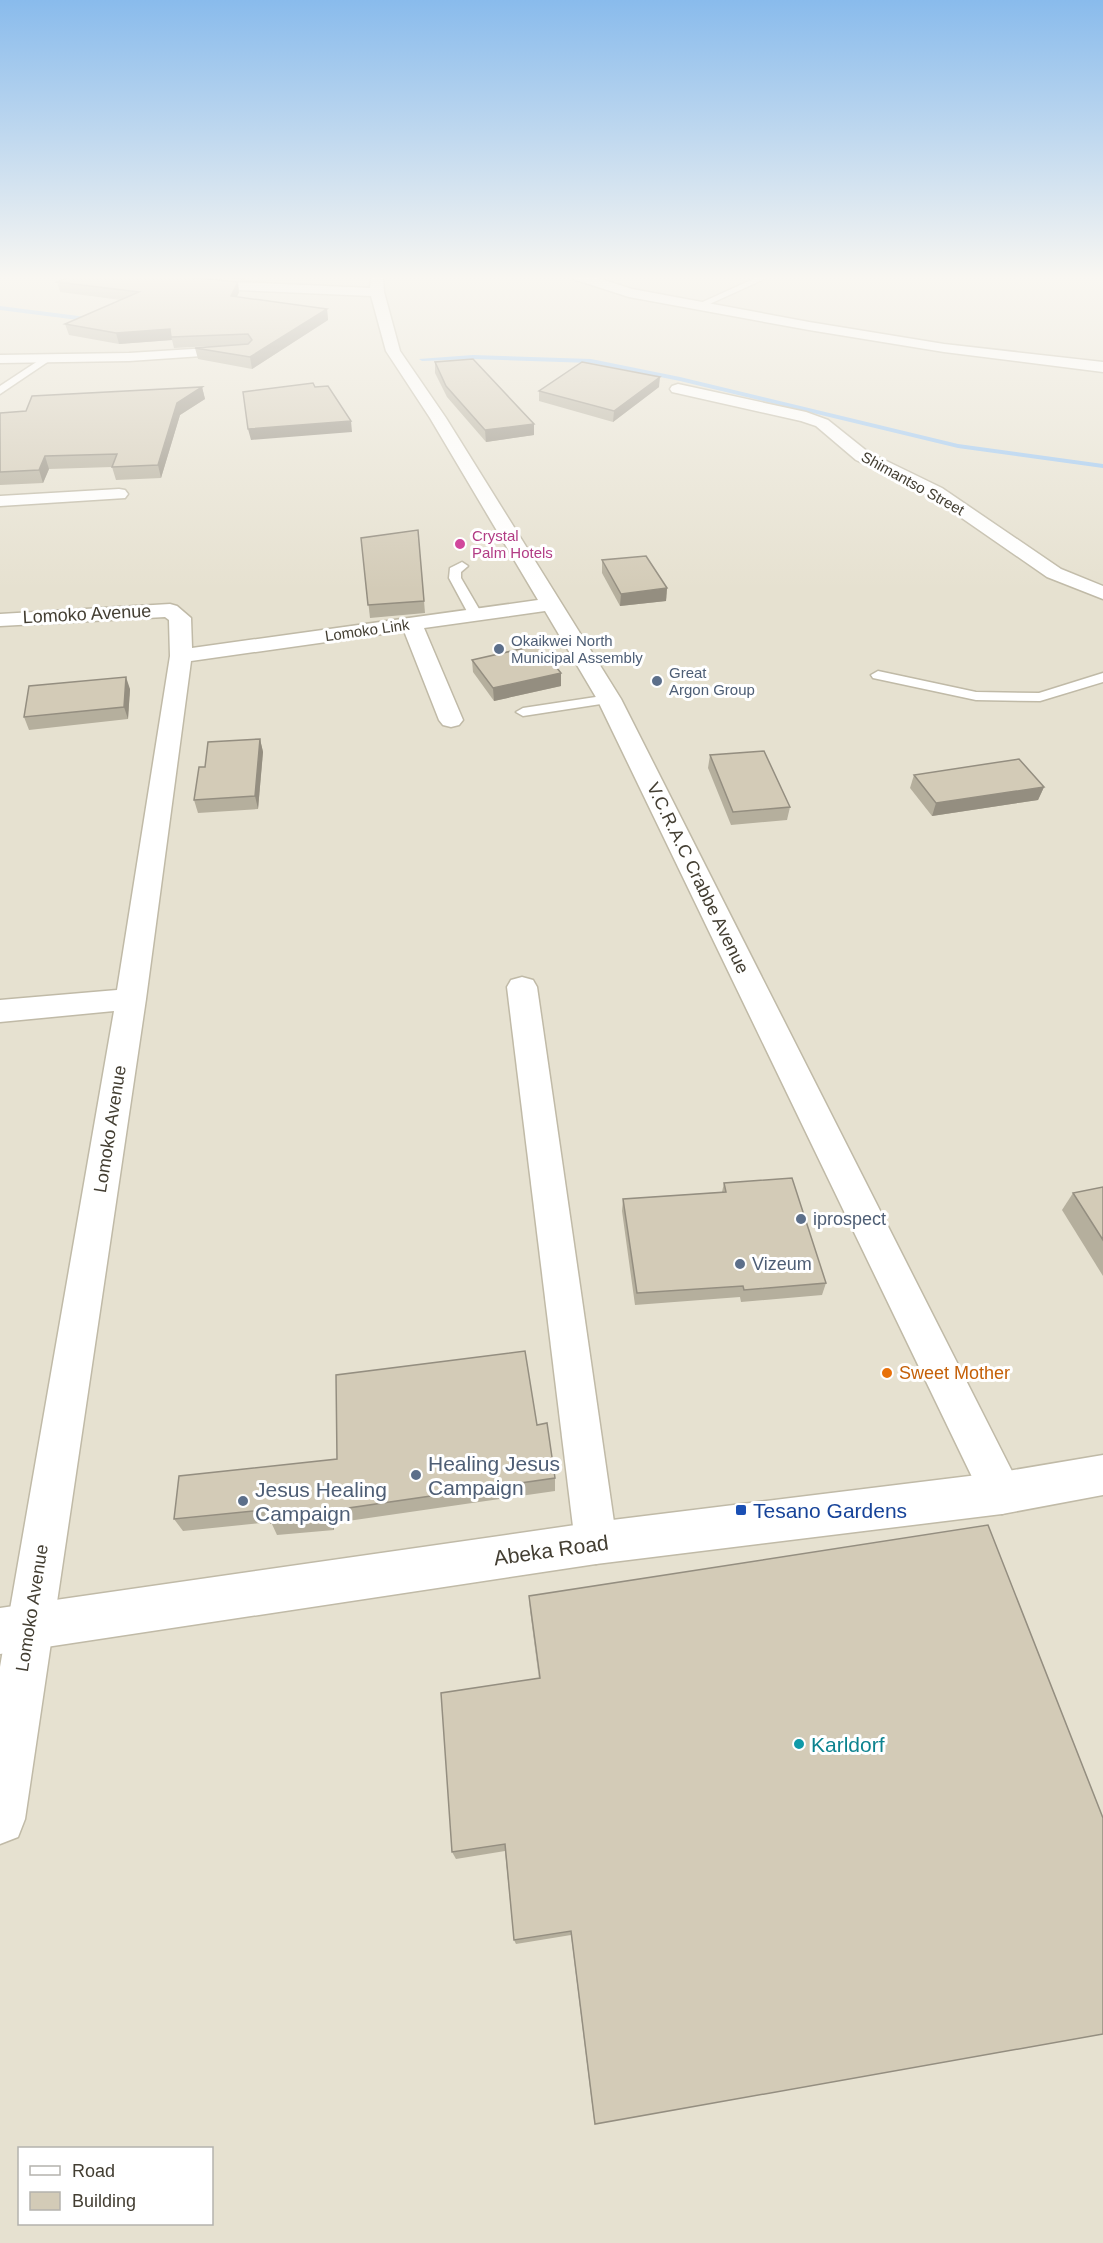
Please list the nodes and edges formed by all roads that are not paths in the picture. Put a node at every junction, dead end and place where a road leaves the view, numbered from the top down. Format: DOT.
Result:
graph roads {
  1 [pos="15,381"];
  2 [pos="413,381"];
  3 [pos="678,389"];
  4 [pos="0,391"];
  5 [pos="119,494"];
  6 [pos="0,501"];
  7 [pos="462,566"];
  8 [pos="1103,593"];
  9 [pos="553,604"];
  10 [pos="474,614"];
  11 [pos="0,620"];
  12 [pos="411,623"];
  13 [pos="181,656"];
  14 [pos="878,675"];
  15 [pos="1103,677"];
  16 [pos="609,699"];
  17 [pos="523,712"];
  18 [pos="451,720"];
  19 [pos="522,987"];
  20 [pos="131,999"];
  21 [pos="0,1011"];
  22 [pos="1103,1475"];
  23 [pos="1002,1493"];
  24 [pos="596,1542"];
  25 [pos="14,1629"];
  26 [pos="0,1819"];
  1 -- 4 [label="lane"];
  2 -- 9 [label="street, V.C.R.A.C Crabbe Avenue"];
  3 -- 8 [label="street, Shimantso Street"];
  5 -- 6 [label="street"];
  7 -- 10 [label="lane"];
  9 -- 10 [label="street, Lomoko Link"];
  9 -- 16 [label="street, V.C.R.A.C Crabbe Avenue"];
  10 -- 12 [label="street, Lomoko Link"];
  11 -- 13 [label="street, Lomoko Avenue"];
  12 -- 13 [label="street, Lomoko Link"];
  12 -- 18 [label="street"];
  13 -- 20 [label="street, Lomoko Avenue"];
  14 -- 15 [label="lane"];
  16 -- 17 [label="lane"];
  16 -- 23 [label="street, V.C.R.A.C Crabbe Avenue"];
  19 -- 24 [label="street"];
  20 -- 21 [label="street"];
  20 -- 25 [label="street, Lomoko Avenue"];
  22 -- 23 [label="street, Abeka Road"];
  23 -- 24 [label="street, Abeka Road"];
  24 -- 25 [label="street, Abeka Road"];
  25 -- 26 [label="street, Lomoko Avenue"];
}
